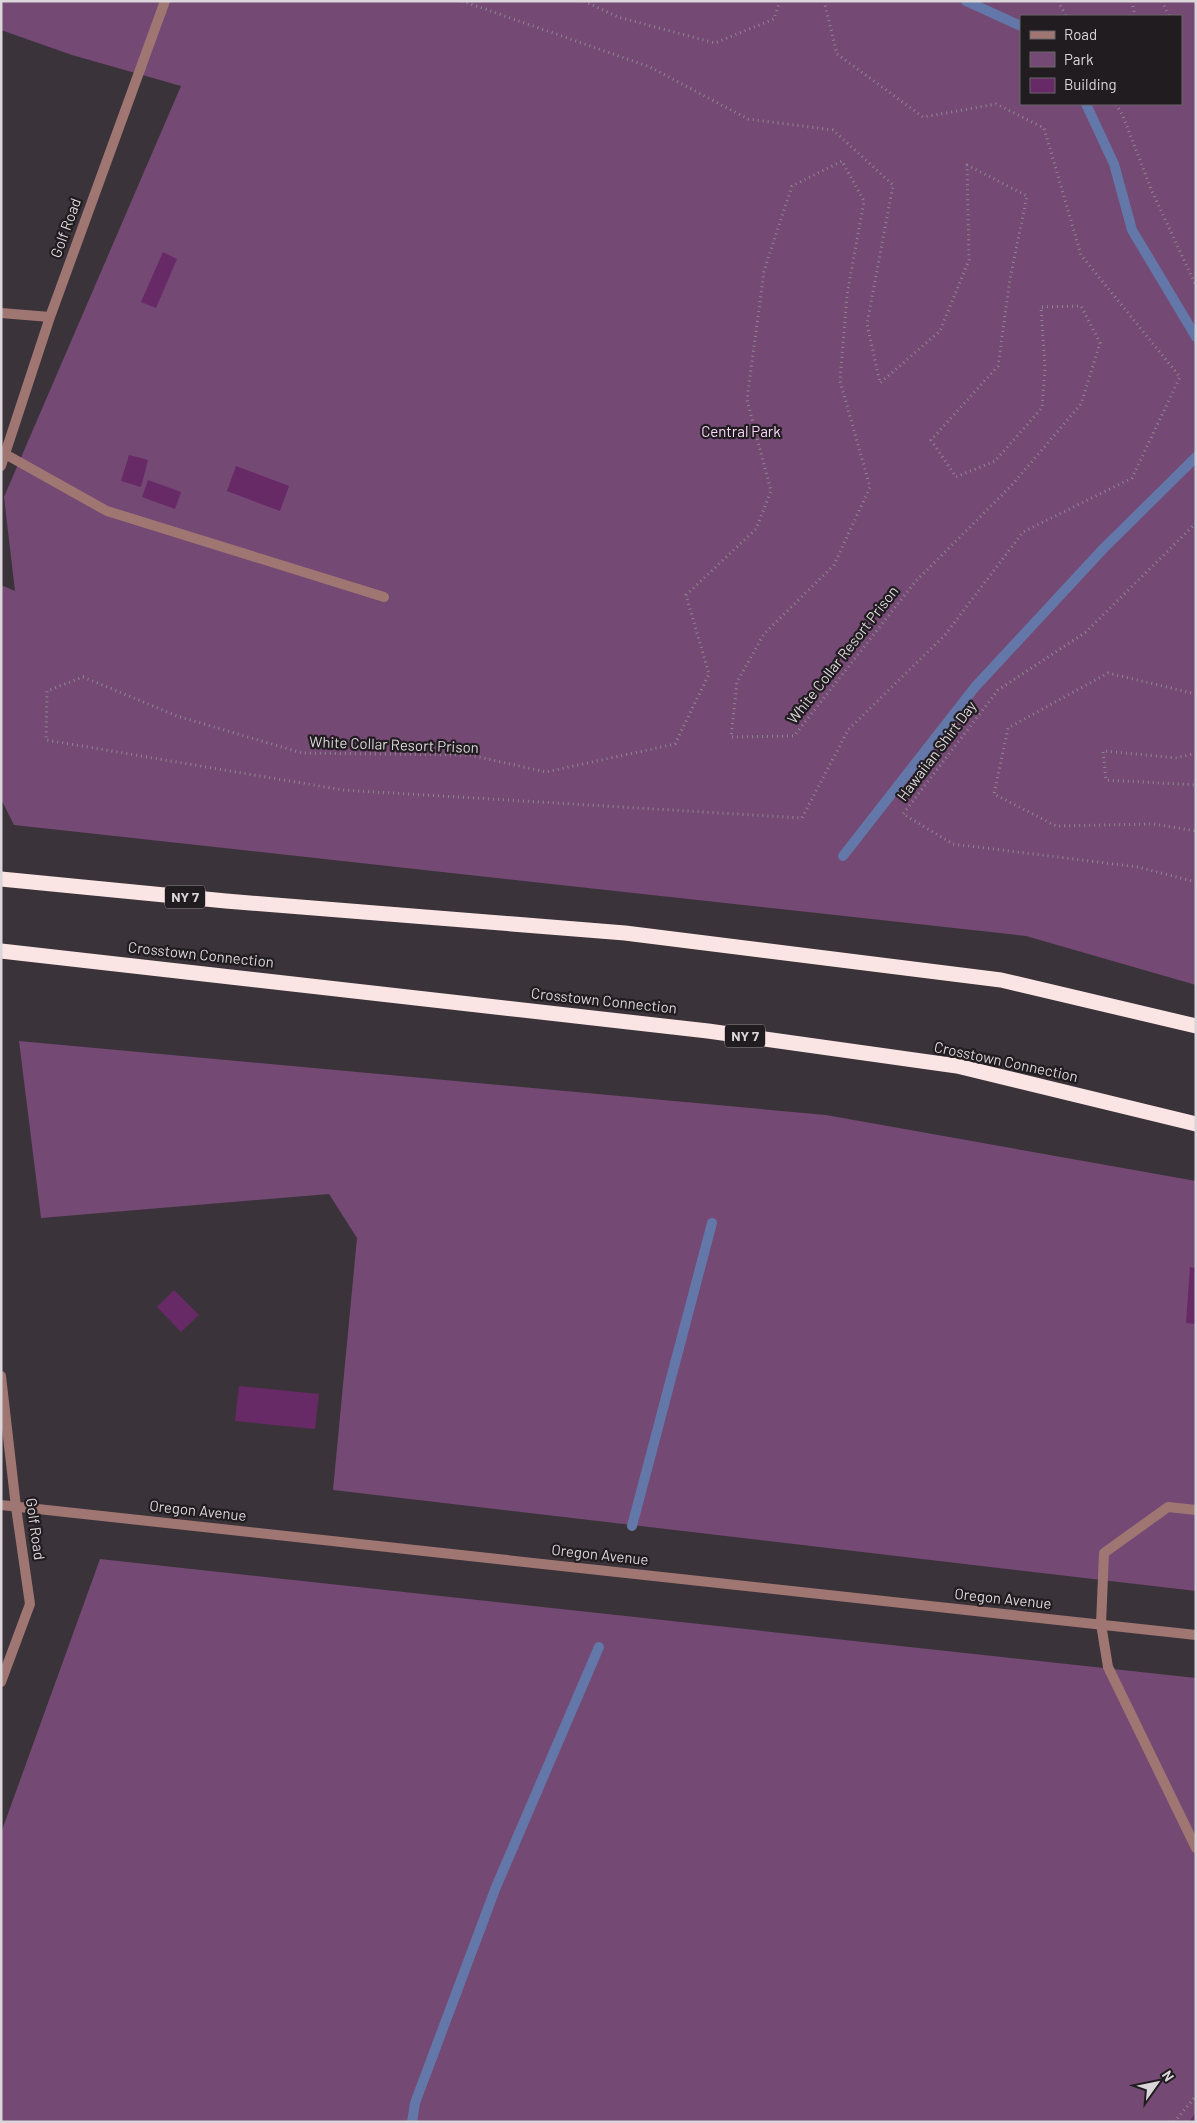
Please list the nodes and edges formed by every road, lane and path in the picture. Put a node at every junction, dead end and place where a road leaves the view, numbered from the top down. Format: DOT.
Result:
graph roads {
  1 [pos="165,1"];
  2 [pos="462,1"];
  3 [pos="584,1"];
  4 [pos="780,1"];
  5 [pos="824,1"];
  6 [pos="1058,1"];
  7 [pos="1132,1"];
  8 [pos="1162,1"];
  9 [pos="1065,15"];
  10 [pos="1135,15"];
  11 [pos="1169,15"];
  12 [pos="1117,105"];
  13 [pos="1196,286"];
  14 [pos="1,313"];
  15 [pos="50,318"];
  16 [pos="5,454"];
  17 [pos="1,466"];
  18 [pos="1196,524"];
  19 [pos="384,597"];
  20 [pos="1196,694"];
  21 [pos="1196,752"];
  22 [pos="1196,785"];
  23 [pos="1196,831"];
  24 [pos="1,878"];
  25 [pos="1196,882"];
  26 [pos="1,950"];
  27 [pos="1196,1026"];
  28 [pos="1196,1124"];
  29 [pos="1,1376"];
  30 [pos="1,1505"];
  31 [pos="16,1507"];
  32 [pos="1196,1510"];
  33 [pos="1100,1624"];
  34 [pos="1195,1636"];
  35 [pos="1,1682"];
  36 [pos="1196,1848"];
  37 [pos="1196,2096"];
  38 [pos="1174,2122"];
  1 -- 15 [label="street, Golf Road"];
  2 -- 5 [label="path, White Collar Resort Prison"];
  3 -- 4 [label="path"];
  6 -- 9 [label="path"];
  7 -- 10 [label="path"];
  8 -- 11 [label="path"];
  12 -- 13 [label="path"];
  14 -- 15 [label="street"];
  15 -- 16 [label="street, Golf Road"];
  16 -- 17 [label="street, Golf Road"];
  16 -- 19 [label="street"];
  18 -- 25 [label="path, Hawaiian Shirt Day"];
  20 -- 23 [label="path"];
  21 -- 22 [label="path"];
  24 -- 27 [label="highway, NY 7"];
  26 -- 28 [label="highway, Crosstown Connection / NY 7"];
  29 -- 31 [label="street, Golf Road"];
  30 -- 31 [label="street, Oregon Avenue"];
  31 -- 33 [label="street, Oregon Avenue"];
  31 -- 35 [label="street, Golf Road"];
  32 -- 33 [label="street"];
  33 -- 34 [label="street, Oregon Avenue"];
  33 -- 36 [label="street"];
  37 -- 38 [label="path"];
}
